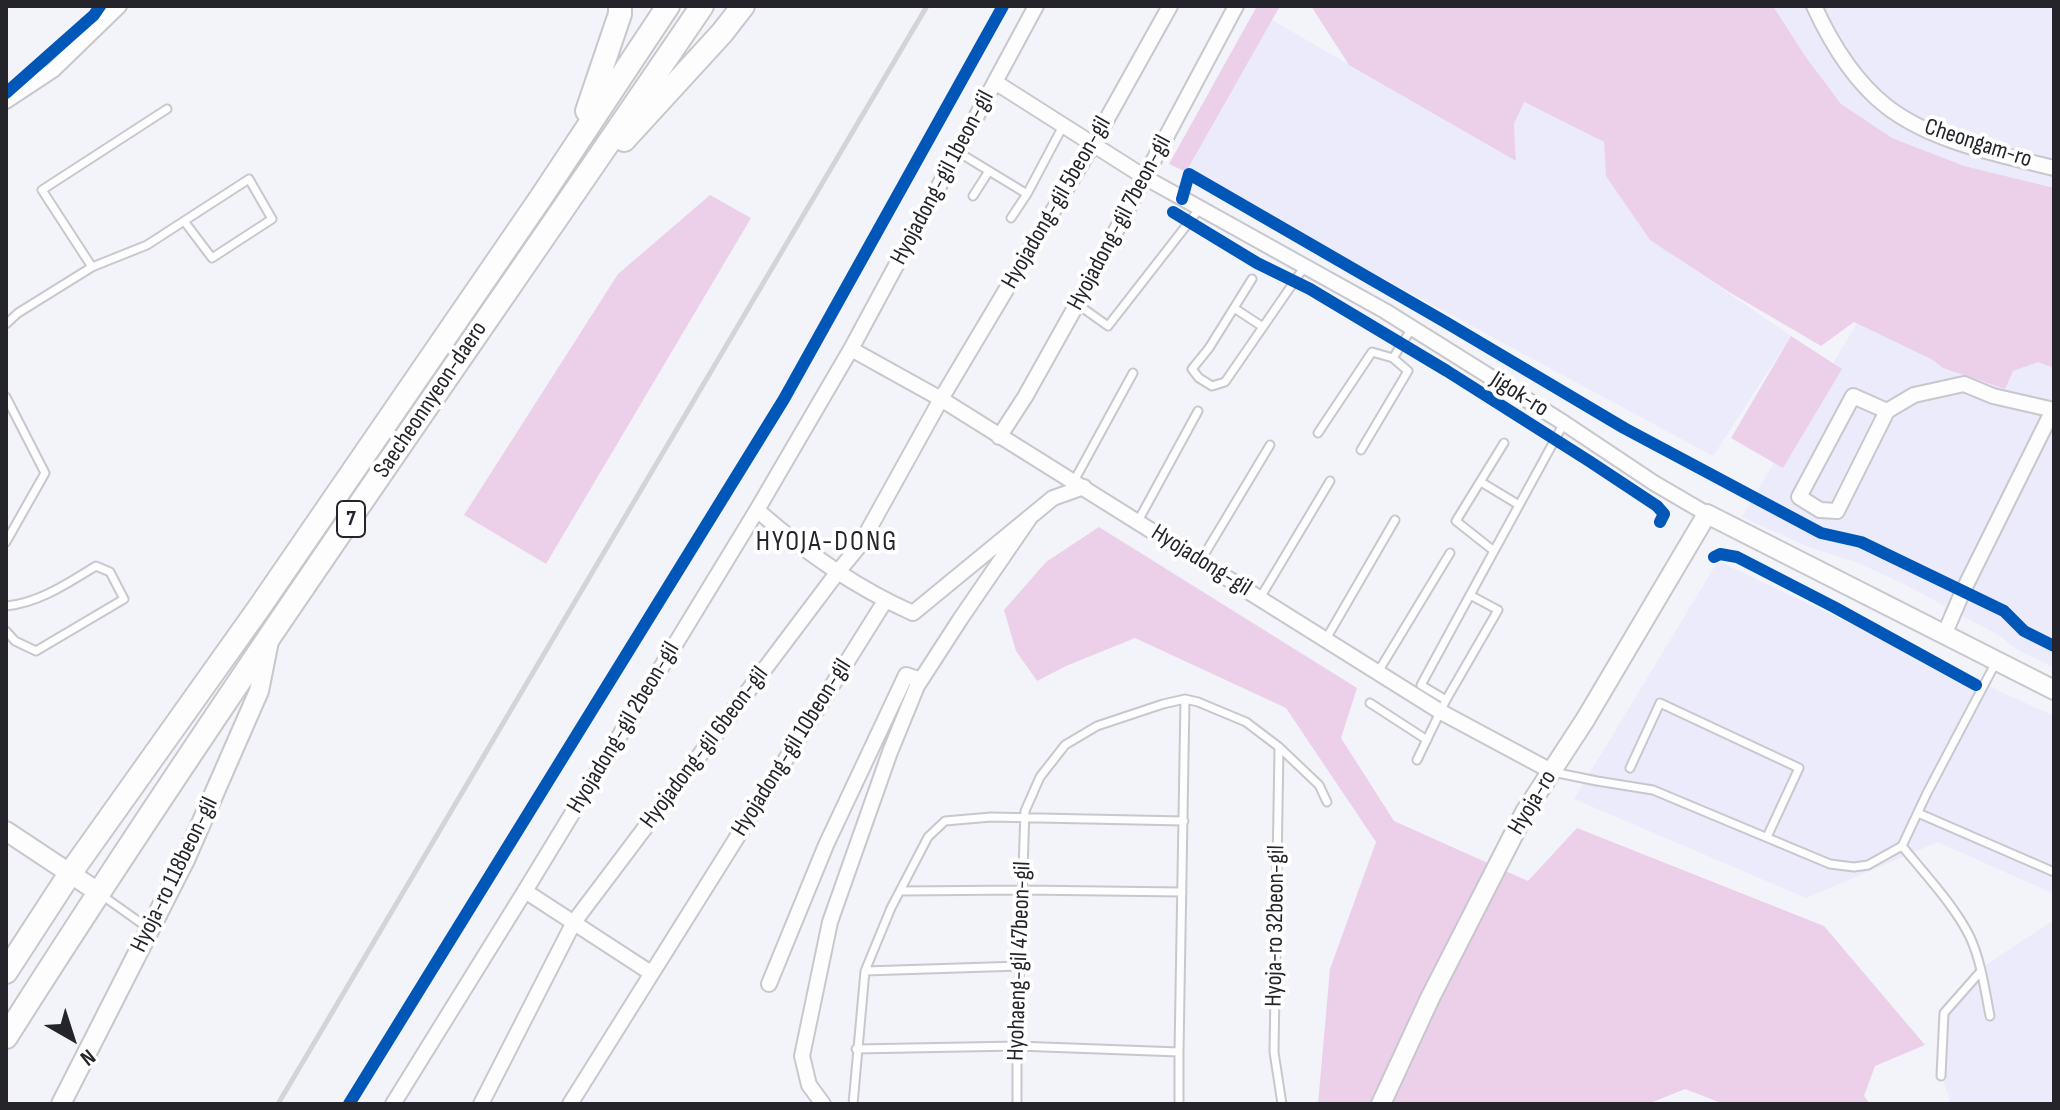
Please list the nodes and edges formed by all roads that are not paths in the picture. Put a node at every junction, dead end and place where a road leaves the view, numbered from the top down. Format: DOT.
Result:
graph roads {
  1 [pos="119,6"];
  2 [pos="620,6"];
  3 [pos="668,6"];
  4 [pos="702,6"];
  5 [pos="743,6"];
  6 [pos="1036,6"];
  7 [pos="1170,6"];
  8 [pos="1236,6"];
  9 [pos="1814,7"];
  10 [pos="995,82"];
  11 [pos="6,101"];
  12 [pos="167,109"];
  13 [pos="1063,125"];
  14 [pos="1093,144"];
  15 [pos="958,152"];
  16 [pos="2054,168"];
  17 [pos="989,171"];
  18 [pos="1146,178"];
  19 [pos="1027,194"];
  20 [pos="973,196"];
  21 [pos="540,199"];
  22 [pos="570,201"];
  23 [pos="1200,208"];
  24 [pos="1011,218"];
  25 [pos="184,221"];
  26 [pos="1305,266"];
  27 [pos="92,267"];
  28 [pos="1252,279"];
  29 [pos="1077,304"];
  30 [pos="1234,308"];
  31 [pos="6,324"];
  32 [pos="1263,327"];
  33 [pos="1412,328"];
  34 [pos="851,349"];
  35 [pos="1393,358"];
  36 [pos="1133,373"];
  37 [pos="6,397"];
  38 [pos="941,399"];
  39 [pos="2054,410"];
  40 [pos="1198,411"];
  41 [pos="1887,411"];
  42 [pos="1564,423"];
  43 [pos="1318,433"];
  44 [pos="999,437"];
  45 [pos="1504,443"];
  46 [pos="1270,445"];
  47 [pos="1361,450"];
  48 [pos="1330,481"];
  49 [pos="1481,482"];
  50 [pos="1079,484"];
  51 [pos="1519,505"];
  52 [pos="757,510"];
  53 [pos="1707,514"];
  54 [pos="1031,516"];
  55 [pos="1395,520"];
  56 [pos="1138,521"];
  57 [pos="6,542"];
  58 [pos="1494,551"];
  59 [pos="1450,553"];
  60 [pos="1201,560"];
  61 [pos="837,573"];
  62 [pos="1470,595"];
  63 [pos="1260,598"];
  64 [pos="885,601"];
  65 [pos="6,606"];
  66 [pos="6,631"];
  67 [pos="1944,635"];
  68 [pos="270,639"];
  69 [pos="1326,639"];
  70 [pos="1996,662"];
  71 [pos="1378,672"];
  72 [pos="921,680"];
  73 [pos="2054,690"];
  74 [pos="1185,699"];
  75 [pos="1370,703"];
  76 [pos="1444,706"];
  77 [pos="1427,740"];
  78 [pos="1279,747"];
  79 [pos="1417,760"];
  80 [pos="1630,768"];
  81 [pos="1551,771"];
  82 [pos="1327,802"];
  83 [pos="1918,813"];
  84 [pos="1025,818"];
  85 [pos="1184,821"];
  86 [pos="6,831"];
  87 [pos="1767,837"];
  88 [pos="1902,846"];
  89 [pos="2054,872"];
  90 [pos="69,875"];
  91 [pos="1023,890"];
  92 [pos="525,891"];
  93 [pos="900,891"];
  94 [pos="98,892"];
  95 [pos="1182,892"];
  96 [pos="574,922"];
  97 [pos="150,929"];
  98 [pos="1020,966"];
  99 [pos="865,971"];
  100 [pos="1981,971"];
  101 [pos="6,972"];
  102 [pos="651,973"];
  103 [pos="769,984"];
  104 [pos="1990,1016"];
  105 [pos="6,1037"];
  106 [pos="1017,1046"];
  107 [pos="856,1049"];
  108 [pos="1179,1052"];
  109 [pos="1941,1076"];
  110 [pos="61,1104"];
  111 [pos="393,1104"];
  112 [pos="481,1104"];
  113 [pos="570,1104"];
  114 [pos="823,1104"];
  115 [pos="853,1104"];
  116 [pos="1017,1104"];
  117 [pos="1179,1104"];
  118 [pos="1282,1104"];
  119 [pos="1381,1104"];
  1 -- 11 [label="street"];
  2 -- 21 [label="main road"];
  3 -- 21 [label="main road, Saecheonnyeon-daero / 7"];
  4 -- 22 [label="main road, Saecheonnyeon-daero / 7"];
  5 -- 22 [label="main road"];
  6 -- 10 [label="street, Hyojadong-gil 1beon-gil"];
  7 -- 14 [label="street, Hyojadong-gil 5beon-gil"];
  8 -- 18 [label="street, Hyojadong-gil 7beon-gil"];
  9 -- 16 [label="street, Cheongam-ro"];
  10 -- 13 [label="street, Jigok-ro"];
  10 -- 15 [label="street, Hyojadong-gil 1beon-gil"];
  12 -- 27 [label="lane"];
  13 -- 14 [label="street, Jigok-ro"];
  13 -- 19 [label="lane"];
  14 -- 18 [label="street, Jigok-ro"];
  14 -- 38 [label="street, Hyojadong-gil 5beon-gil"];
  15 -- 17 [label="lane"];
  15 -- 34 [label="street, Hyojadong-gil 1beon-gil"];
  17 -- 19 [label="lane"];
  17 -- 20 [label="lane"];
  18 -- 23 [label="street, Jigok-ro"];
  18 -- 29 [label="street, Hyojadong-gil 7beon-gil"];
  19 -- 24 [label="lane"];
  21 -- 90 [label="main road, Saecheonnyeon-daero / 7"];
  22 -- 68 [label="main road, Saecheonnyeon-daero / 7"];
  23 -- 26 [label="street, Jigok-ro"];
  23 -- 29 [label="lane"];
  25 -- 25 [label="lane"];
  25 -- 27 [label="lane"];
  26 -- 32 [label="lane"];
  26 -- 33 [label="street, Jigok-ro"];
  27 -- 31 [label="lane"];
  28 -- 30 [label="lane"];
  29 -- 44 [label="street, Hyojadong-gil 7beon-gil"];
  30 -- 32 [label="lane"];
  30 -- 32 [label="lane"];
  33 -- 35 [label="lane"];
  33 -- 42 [label="street, Jigok-ro"];
  34 -- 38 [label="street, Hyojadong-gil"];
  34 -- 52 [label="street, Hyojadong-gil 2beon-gil"];
  35 -- 43 [label="lane"];
  35 -- 47 [label="lane"];
  36 -- 50 [label="lane"];
  37 -- 57 [label="lane"];
  38 -- 44 [label="street, Hyojadong-gil"];
  38 -- 61 [label="street, Hyojadong-gil 6beon-gil"];
  39 -- 41 [label="street"];
  39 -- 67 [label="street"];
  40 -- 56 [label="lane"];
  41 -- 41 [label="street"];
  42 -- 51 [label="lane"];
  42 -- 53 [label="street, Jigok-ro"];
  44 -- 50 [label="street, Hyojadong-gil"];
  45 -- 49 [label="lane"];
  46 -- 60 [label="lane"];
  48 -- 63 [label="lane"];
  49 -- 51 [label="lane"];
  49 -- 58 [label="lane"];
  50 -- 54 [label="street"];
  50 -- 56 [label="street, Hyojadong-gil"];
  51 -- 58 [label="lane"];
  52 -- 61 [label="street"];
  52 -- 92 [label="street, Hyojadong-gil 2beon-gil"];
  53 -- 67 [label="street, Jigok-ro"];
  53 -- 81 [label="street, Hyoja-ro"];
  54 -- 64 [label="street"];
  54 -- 72 [label="street"];
  55 -- 69 [label="lane"];
  56 -- 60 [label="street, Hyojadong-gil"];
  58 -- 62 [label="lane"];
  59 -- 71 [label="lane"];
  60 -- 63 [label="street, Hyojadong-gil"];
  61 -- 64 [label="street"];
  61 -- 96 [label="street, Hyojadong-gil 6beon-gil"];
  62 -- 76 [label="lane"];
  62 -- 76 [label="lane"];
  63 -- 69 [label="street, Hyojadong-gil"];
  64 -- 102 [label="street, Hyojadong-gil 10beon-gil"];
  65 -- 66 [label="lane"];
  67 -- 70 [label="street, Jigok-ro"];
  68 -- 94 [label="main road, Saecheonnyeon-daero / 7"];
  68 -- 97 [label="street, Hyoja-ro 118beon-gil"];
  69 -- 71 [label="street, Hyojadong-gil"];
  70 -- 73 [label="street, Jigok-ro"];
  70 -- 83 [label="lane"];
  71 -- 76 [label="street, Hyojadong-gil"];
  72 -- 103 [label="street"];
  72 -- 114 [label="street"];
  74 -- 78 [label="lane"];
  74 -- 84 [label="lane, Hyohaeng-gil 47beon-gil"];
  74 -- 85 [label="lane"];
  75 -- 77 [label="lane"];
  76 -- 77 [label="lane"];
  76 -- 81 [label="street, Hyojadong-gil"];
  77 -- 79 [label="lane"];
  78 -- 82 [label="lane"];
  78 -- 118 [label="lane, Hyoja-ro 32beon-gil"];
  80 -- 87 [label="lane"];
  81 -- 87 [label="lane"];
  81 -- 119 [label="street, Hyoja-ro"];
  83 -- 88 [label="lane"];
  83 -- 89 [label="lane"];
  84 -- 85 [label="lane"];
  84 -- 91 [label="lane, Hyohaeng-gil 47beon-gil"];
  84 -- 93 [label="lane"];
  85 -- 95 [label="lane"];
  86 -- 90 [label="street"];
  87 -- 88 [label="lane"];
  88 -- 100 [label="lane"];
  90 -- 94 [label="street"];
  90 -- 101 [label="main road, Saecheonnyeon-daero / 7"];
  91 -- 93 [label="lane"];
  91 -- 95 [label="lane"];
  91 -- 98 [label="lane, Hyohaeng-gil 47beon-gil"];
  92 -- 96 [label="street"];
  92 -- 111 [label="street, Hyojadong-gil 2beon-gil"];
  93 -- 99 [label="lane"];
  94 -- 97 [label="lane"];
  94 -- 105 [label="main road, Saecheonnyeon-daero / 7"];
  95 -- 108 [label="lane"];
  96 -- 102 [label="street"];
  96 -- 112 [label="street, Hyojadong-gil 6beon-gil"];
  97 -- 110 [label="street, Hyoja-ro 118beon-gil"];
  98 -- 99 [label="lane"];
  98 -- 106 [label="lane, Hyohaeng-gil 47beon-gil"];
  99 -- 107 [label="lane"];
  100 -- 104 [label="lane"];
  100 -- 109 [label="lane"];
  102 -- 113 [label="street, Hyojadong-gil 10beon-gil"];
  106 -- 107 [label="lane"];
  106 -- 108 [label="lane"];
  106 -- 116 [label="lane, Hyohaeng-gil 47beon-gil"];
  107 -- 115 [label="lane"];
  108 -- 117 [label="lane"];
}
